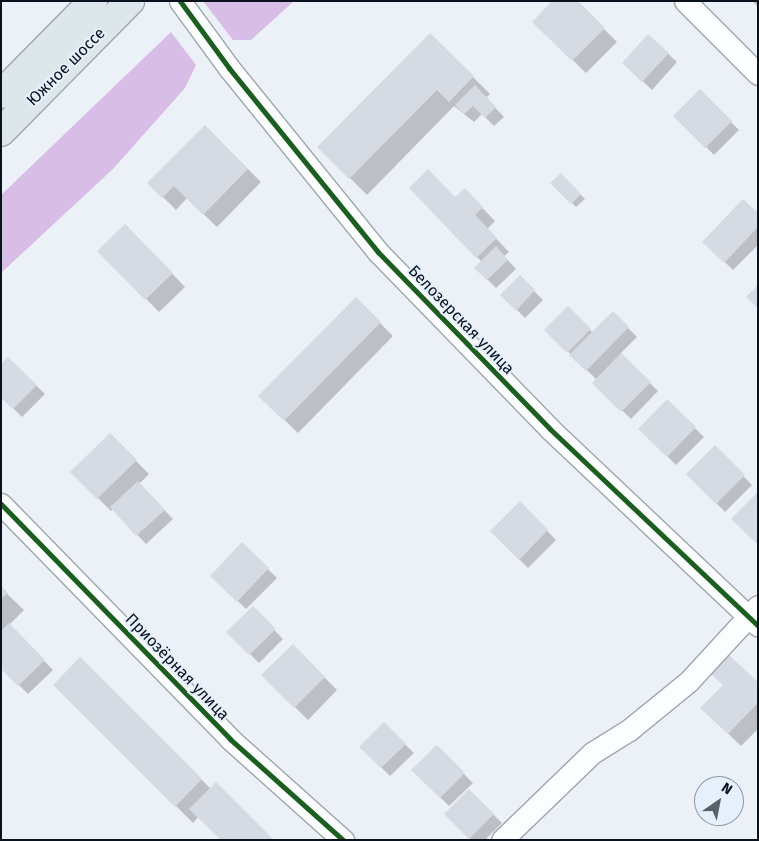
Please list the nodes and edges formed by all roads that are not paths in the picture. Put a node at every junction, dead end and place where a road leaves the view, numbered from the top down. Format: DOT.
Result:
graph roads {
  1 [pos="93,1"];
  2 [pos="130,1"];
  3 [pos="180,1"];
  4 [pos="685,1"];
  5 [pos="758,74"];
  6 [pos="1,94"];
  7 [pos="1,132"];
  8 [pos="1,504"];
  9 [pos="754,616"];
  10 [pos="343,840"];
  11 [pos="502,840"];
  1 -- 6 [label="main road, Южное шоссе"];
  2 -- 7 [label="main road, Южное шоссе"];
  3 -- 9 [label="street, Белозерская улица"];
  4 -- 5 [label="street"];
  8 -- 10 [label="street, Приозёрная улица"];
  9 -- 11 [label="street"];
}
